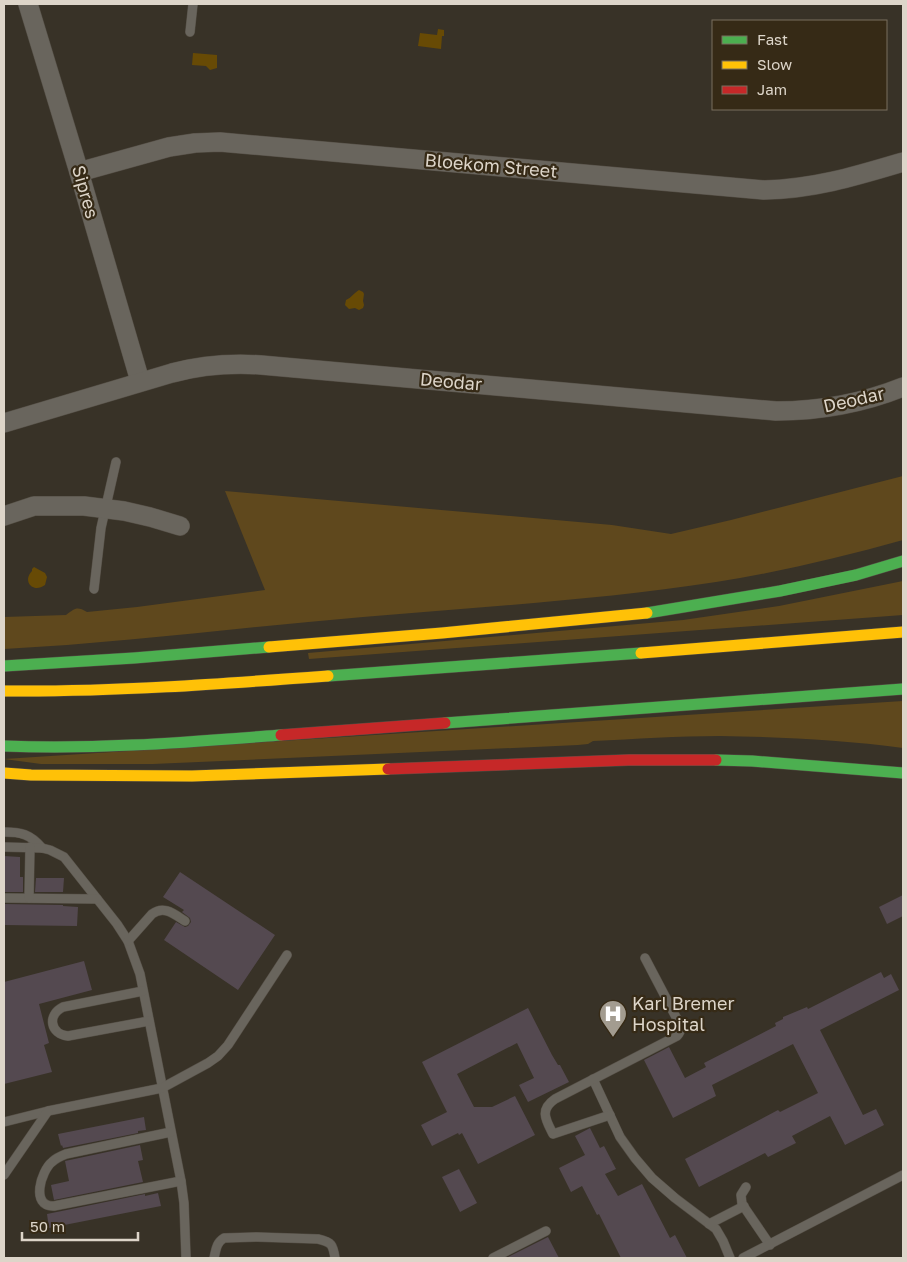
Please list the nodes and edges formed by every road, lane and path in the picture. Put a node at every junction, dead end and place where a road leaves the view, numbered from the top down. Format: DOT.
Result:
graph roads {
  1 [pos="28,4"];
  2 [pos="193,4"];
  3 [pos="190,32"];
  4 [pos="903,162"];
  5 [pos="79,172"];
  6 [pos="140,381"];
  7 [pos="903,387"];
  8 [pos="4,423"];
  9 [pos="116,462"];
  10 [pos="105,508"];
  11 [pos="4,516"];
  12 [pos="180,526"];
  13 [pos="903,562"];
  14 [pos="94,589"];
  15 [pos="903,632"];
  16 [pos="4,666"];
  17 [pos="903,689"];
  18 [pos="4,691"];
  19 [pos="4,746"];
  20 [pos="4,773"];
  21 [pos="903,773"];
  22 [pos="4,832"];
  23 [pos="4,847"];
  24 [pos="30,847"];
  25 [pos="42,848"];
  26 [pos="4,898"];
  27 [pos="29,898"];
  28 [pos="97,899"];
  29 [pos="185,921"];
  30 [pos="128,941"];
  31 [pos="288,955"];
  32 [pos="645,958"];
  33 [pos="143,991"];
  34 [pos="149,1021"];
  35 [pos="593,1079"];
  36 [pos="162,1088"];
  37 [pos="48,1111"];
  38 [pos="610,1115"];
  39 [pos="4,1122"];
  40 [pos="171,1132"];
  41 [pos="4,1175"];
  42 [pos="903,1175"];
  43 [pos="181,1181"];
  44 [pos="746,1187"];
  45 [pos="744,1206"];
  46 [pos="709,1224"];
  47 [pos="546,1231"];
  48 [pos="770,1245"];
  49 [pos="186,1258"];
  50 [pos="214,1258"];
  51 [pos="335,1258"];
  52 [pos="493,1258"];
  53 [pos="730,1258"];
  54 [pos="744,1258"];
  1 -- 5 [label="street, Sipres"];
  2 -- 3 [label="lane"];
  4 -- 5 [label="street, Bloekom Street"];
  5 -- 6 [label="street, Sipres"];
  6 -- 7 [label="street, Deodar"];
  6 -- 8 [label="street, Deodar"];
  9 -- 10 [label="lane"];
  10 -- 11 [label="street"];
  10 -- 12 [label="street"];
  10 -- 14 [label="lane"];
  13 -- 16 [label="highway"];
  15 -- 18 [label="highway"];
  17 -- 19 [label="highway"];
  20 -- 21 [label="highway"];
  22 -- 25 [label="lane"];
  23 -- 24 [label="lane"];
  24 -- 25 [label="lane"];
  24 -- 27 [label="lane"];
  25 -- 28 [label="lane"];
  26 -- 27 [label="lane"];
  27 -- 28 [label="lane"];
  28 -- 30 [label="lane"];
  29 -- 30 [label="lane"];
  30 -- 33 [label="lane"];
  31 -- 36 [label="lane"];
  32 -- 35 [label="lane"];
  33 -- 34 [label="lane"];
  33 -- 34 [label="lane"];
  34 -- 36 [label="lane"];
  35 -- 38 [label="lane"];
  35 -- 38 [label="lane"];
  36 -- 37 [label="lane"];
  36 -- 40 [label="lane"];
  37 -- 39 [label="lane"];
  37 -- 41 [label="lane"];
  38 -- 46 [label="lane"];
  40 -- 43 [label="lane"];
  40 -- 43 [label="lane"];
  42 -- 48 [label="lane"];
  43 -- 49 [label="lane"];
  44 -- 45 [label="lane"];
  45 -- 46 [label="lane"];
  45 -- 48 [label="lane"];
  46 -- 53 [label="lane"];
  47 -- 52 [label="lane"];
  48 -- 54 [label="lane"];
  50 -- 51 [label="lane"];
}
